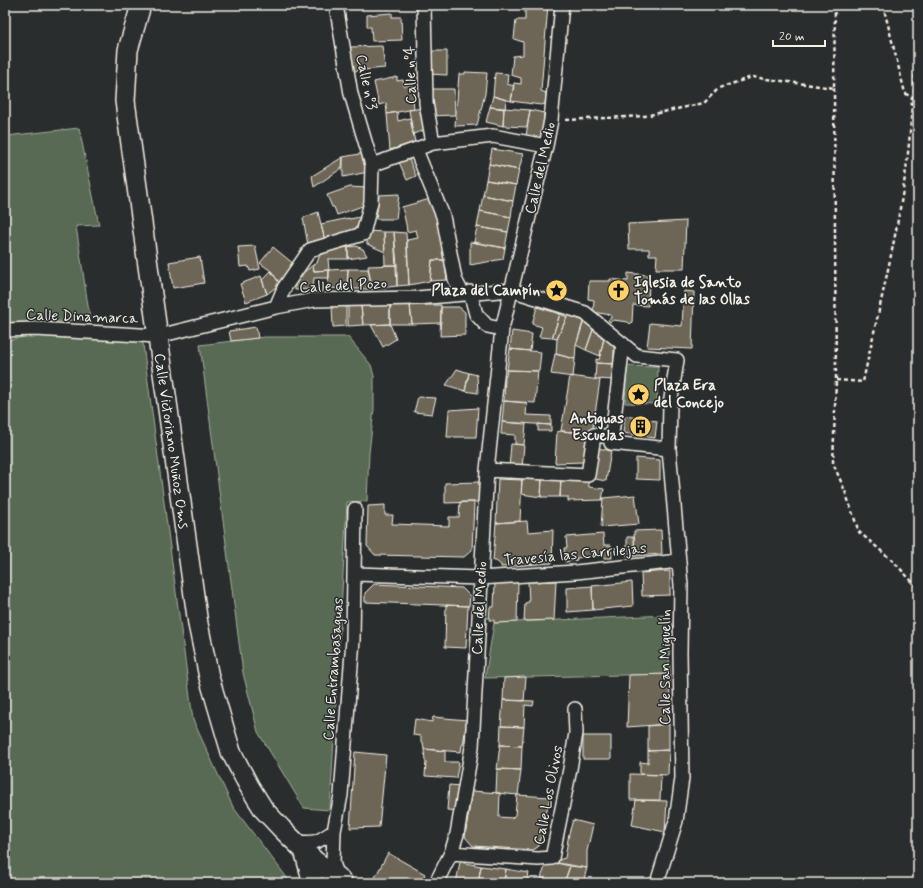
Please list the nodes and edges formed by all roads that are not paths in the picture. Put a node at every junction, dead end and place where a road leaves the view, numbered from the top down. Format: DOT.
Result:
graph roads {
  1 [pos="140,5"];
  2 [pos="336,5"];
  3 [pos="424,5"];
  4 [pos="562,5"];
  5 [pos="433,143"];
  6 [pos="546,146"];
  7 [pos="416,150"];
  8 [pos="372,165"];
  9 [pos="511,290"];
  10 [pos="466,293"];
  11 [pos="276,307"];
  12 [pos="502,329"];
  13 [pos="5,330"];
  14 [pos="157,336"];
  15 [pos="623,344"];
  16 [pos="612,437"];
  17 [pos="669,449"];
  18 [pos="487,470"];
  19 [pos="356,509"];
  20 [pos="679,561"];
  21 [pos="355,574"];
  22 [pos="480,578"];
  23 [pos="575,709"];
  24 [pos="334,831"];
  25 [pos="305,851"];
  26 [pos="451,852"];
  27 [pos="341,880"];
  28 [pos="313,882"];
  29 [pos="436,883"];
  30 [pos="657,883"];
  1 -- 14 [label="street, Calle Victoriano Muñoz Oms"];
  2 -- 8 [label="street, Calle nº3"];
  3 -- 5 [label="street, Calle nº4"];
  4 -- 6 [label="street, Calle del Medio"];
  5 -- 6 [label="street"];
  5 -- 7 [label="street"];
  6 -- 9 [label="street, Calle del Medio"];
  7 -- 8 [label="street"];
  7 -- 10 [label="street"];
  8 -- 11 [label="street, Calle nº3"];
  9 -- 10 [label="street, Calle del Pozo"];
  9 -- 12 [label="street, Calle del Medio"];
  9 -- 15 [label="street"];
  10 -- 11 [label="street, Calle del Pozo"];
  10 -- 12 [label="street"];
  11 -- 14 [label="street, Calle del Pozo"];
  12 -- 18 [label="street, Calle del Medio"];
  13 -- 14 [label="street, Calle Dinamarca"];
  14 -- 25 [label="street, Calle Victoriano Muñoz Oms"];
  15 -- 16 [label="street"];
  15 -- 17 [label="street"];
  16 -- 17 [label="street"];
  16 -- 18 [label="street"];
  17 -- 20 [label="street, Calle San Miguelín"];
  18 -- 22 [label="street, Calle del Medio"];
  19 -- 21 [label="street, Calle Entrambasaguas"];
  20 -- 22 [label="street, Travesía las Carrilejas"];
  20 -- 30 [label="street, Calle San Miguelín"];
  21 -- 22 [label="street, Travesía las Carrilejas"];
  21 -- 24 [label="street, Calle Entrambasaguas"];
  22 -- 26 [label="street, Calle del Medio"];
  23 -- 26 [label="street, Calle Los Olivos"];
  24 -- 25 [label="street"];
  24 -- 25 [label="street, Calle Entrambasaguas"];
  24 -- 27 [label="street, Calle Entrambasaguas"];
  25 -- 27 [label="street"];
  25 -- 28 [label="street"];
  26 -- 29 [label="street, Calle del Medio"];
}
